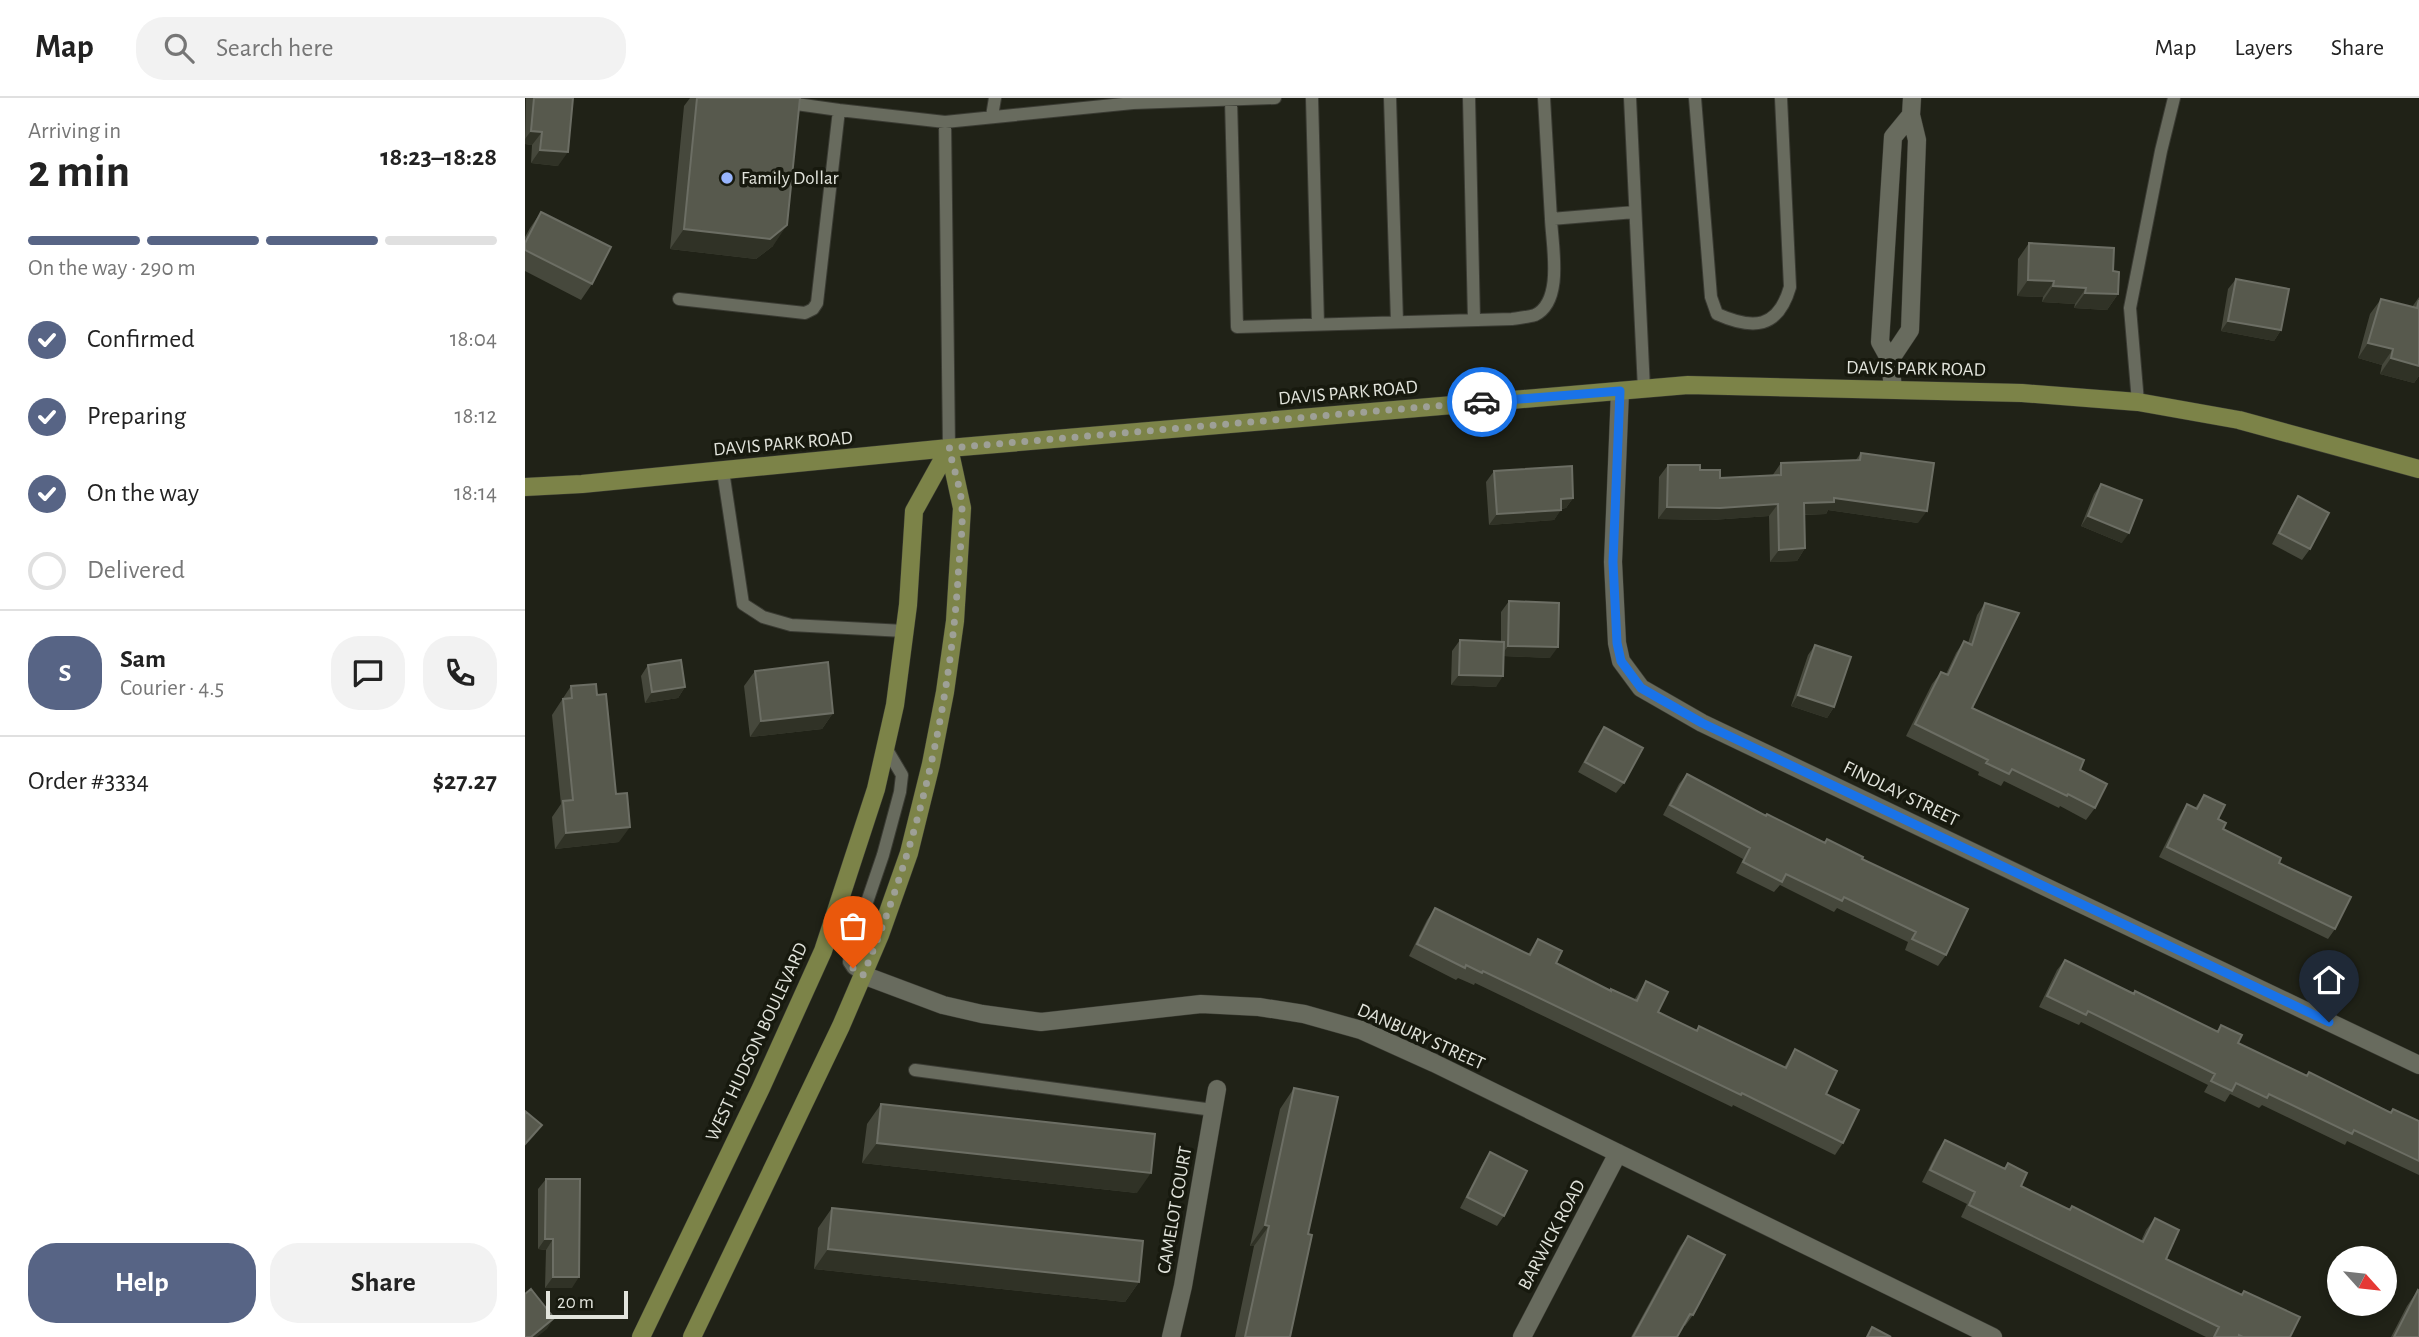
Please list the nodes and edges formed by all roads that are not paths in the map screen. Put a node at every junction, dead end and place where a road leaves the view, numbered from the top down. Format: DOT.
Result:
graph roads {
  1 [pos="754,98"];
  2 [pos="995,98"];
  3 [pos="1275,98"];
  4 [pos="1313,98"];
  5 [pos="1390,98"];
  6 [pos="1469,98"];
  7 [pos="1544,98"];
  8 [pos="1630,98"];
  9 [pos="1695,98"];
  10 [pos="1781,98"];
  11 [pos="2174,98"];
  12 [pos="1238,99"];
  13 [pos="1911,106"];
  14 [pos="839,110"];
  15 [pos="992,116"];
  16 [pos="945,122"];
  17 [pos="1636,212"];
  18 [pos="1551,219"];
  19 [pos="679,299"];
  20 [pos="1474,320"];
  21 [pos="1397,322"];
  22 [pos="1318,324"];
  23 [pos="1890,360"];
  24 [pos="1644,389"];
  25 [pos="1893,390"];
  26 [pos="1620,391"];
  27 [pos="2138,402"];
  28 [pos="949,448"];
  29 [pos="2419,469"];
  30 [pos="723,471"];
  31 [pos="525,487"];
  32 [pos="904,631"];
  33 [pos="885,748"];
  34 [pos="863,975"];
  35 [pos="2419,1065"];
  36 [pos="915,1070"];
  37 [pos="1217,1089"];
  38 [pos="1213,1110"];
  39 [pos="1618,1153"];
  40 [pos="641,1337"];
  41 [pos="692,1337"];
  42 [pos="1171,1337"];
  43 [pos="1522,1337"];
  44 [pos="1993,1337"];
  1 -- 14 [label="lane"];
  2 -- 15 [label="lane"];
  3 -- 12 [label="lane"];
  4 -- 22 [label="lane"];
  5 -- 21 [label="lane"];
  6 -- 20 [label="lane"];
  7 -- 18 [label="lane"];
  8 -- 17 [label="lane"];
  9 -- 10 [label="lane"];
  11 -- 27 [label="lane"];
  12 -- 15 [label="lane"];
  12 -- 22 [label="lane"];
  13 -- 23 [label="street"];
  13 -- 23 [label="street"];
  14 -- 16 [label="lane"];
  14 -- 19 [label="lane"];
  15 -- 16 [label="lane"];
  16 -- 28 [label="lane"];
  17 -- 18 [label="lane"];
  17 -- 24 [label="lane"];
  18 -- 20 [label="lane"];
  20 -- 21 [label="lane"];
  21 -- 22 [label="lane"];
  23 -- 25 [label="street"];
  24 -- 25 [label="main road, DAVIS PARK ROAD"];
  24 -- 26 [label="main road, DAVIS PARK ROAD"];
  25 -- 27 [label="main road, DAVIS PARK ROAD"];
  26 -- 28 [label="main road, DAVIS PARK ROAD"];
  26 -- 35 [label="street, FINDLAY STREET"];
  27 -- 29 [label="main road, DAVIS PARK ROAD"];
  28 -- 30 [label="main road, DAVIS PARK ROAD"];
  28 -- 32 [label="main road, WEST HUDSON BOULEVARD"];
  28 -- 34 [label="main road"];
  30 -- 31 [label="main road, DAVIS PARK ROAD"];
  30 -- 32 [label="lane"];
  32 -- 33 [label="main road, WEST HUDSON BOULEVARD"];
  33 -- 34 [label="lane"];
  33 -- 40 [label="main road, WEST HUDSON BOULEVARD"];
  34 -- 39 [label="street, DANBURY STREET"];
  34 -- 41 [label="main road"];
  36 -- 38 [label="lane"];
  37 -- 38 [label="street, CAMELOT COURT"];
  38 -- 42 [label="street, CAMELOT COURT"];
  39 -- 43 [label="street, BARWICK ROAD"];
  39 -- 44 [label="street, DANBURY STREET"];
}
